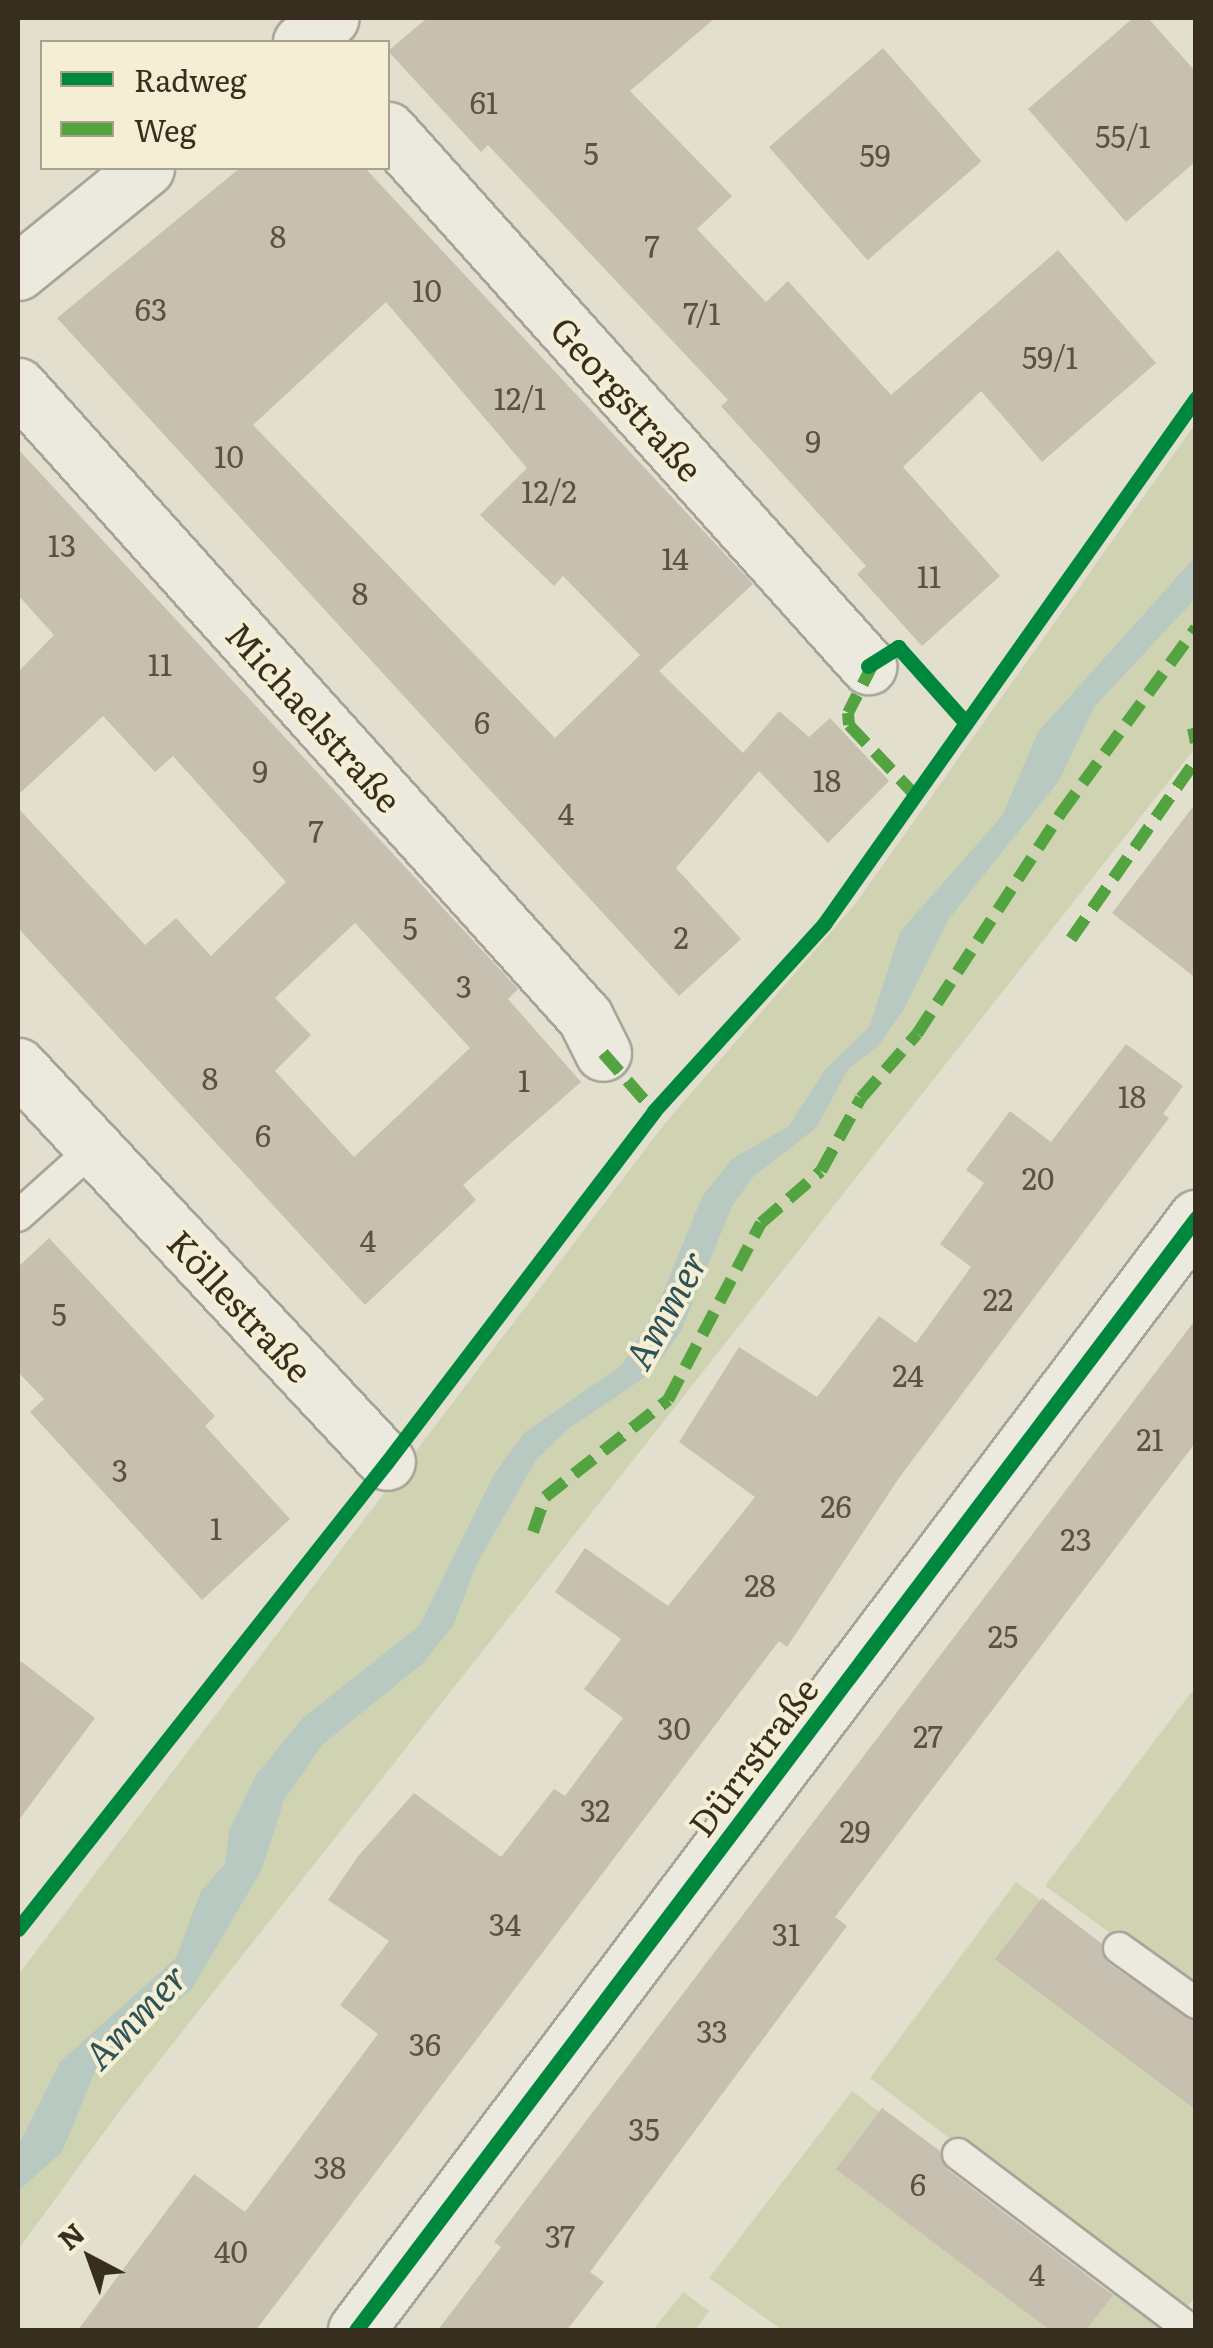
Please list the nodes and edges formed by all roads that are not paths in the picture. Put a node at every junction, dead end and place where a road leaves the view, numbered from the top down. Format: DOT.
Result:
graph roads {
  1 [pos="390,132"];
  2 [pos="144,170"];
  3 [pos="18,272"];
  4 [pos="18,386"];
  5 [pos="868,666"];
  6 [pos="602,1053"];
  7 [pos="18,1066"];
  8 [pos="95,1147"];
  9 [pos="18,1216"];
  10 [pos="1196,1218"];
  11 [pos="387,1462"];
  12 [pos="1119,1948"];
  13 [pos="1196,2003"];
  14 [pos="958,2154"];
  15 [pos="356,2330"];
  16 [pos="1191,2330"];
  1 -- 5 [label="street, Georgstraße"];
  2 -- 3 [label="street"];
  4 -- 6 [label="street, Michaelstraße"];
  7 -- 8 [label="street, Köllestraße"];
  8 -- 9 [label="lane"];
  8 -- 11 [label="street, Köllestraße"];
  10 -- 15 [label="street, Dürrstraße"];
  12 -- 13 [label="lane"];
  14 -- 16 [label="lane"];
}
